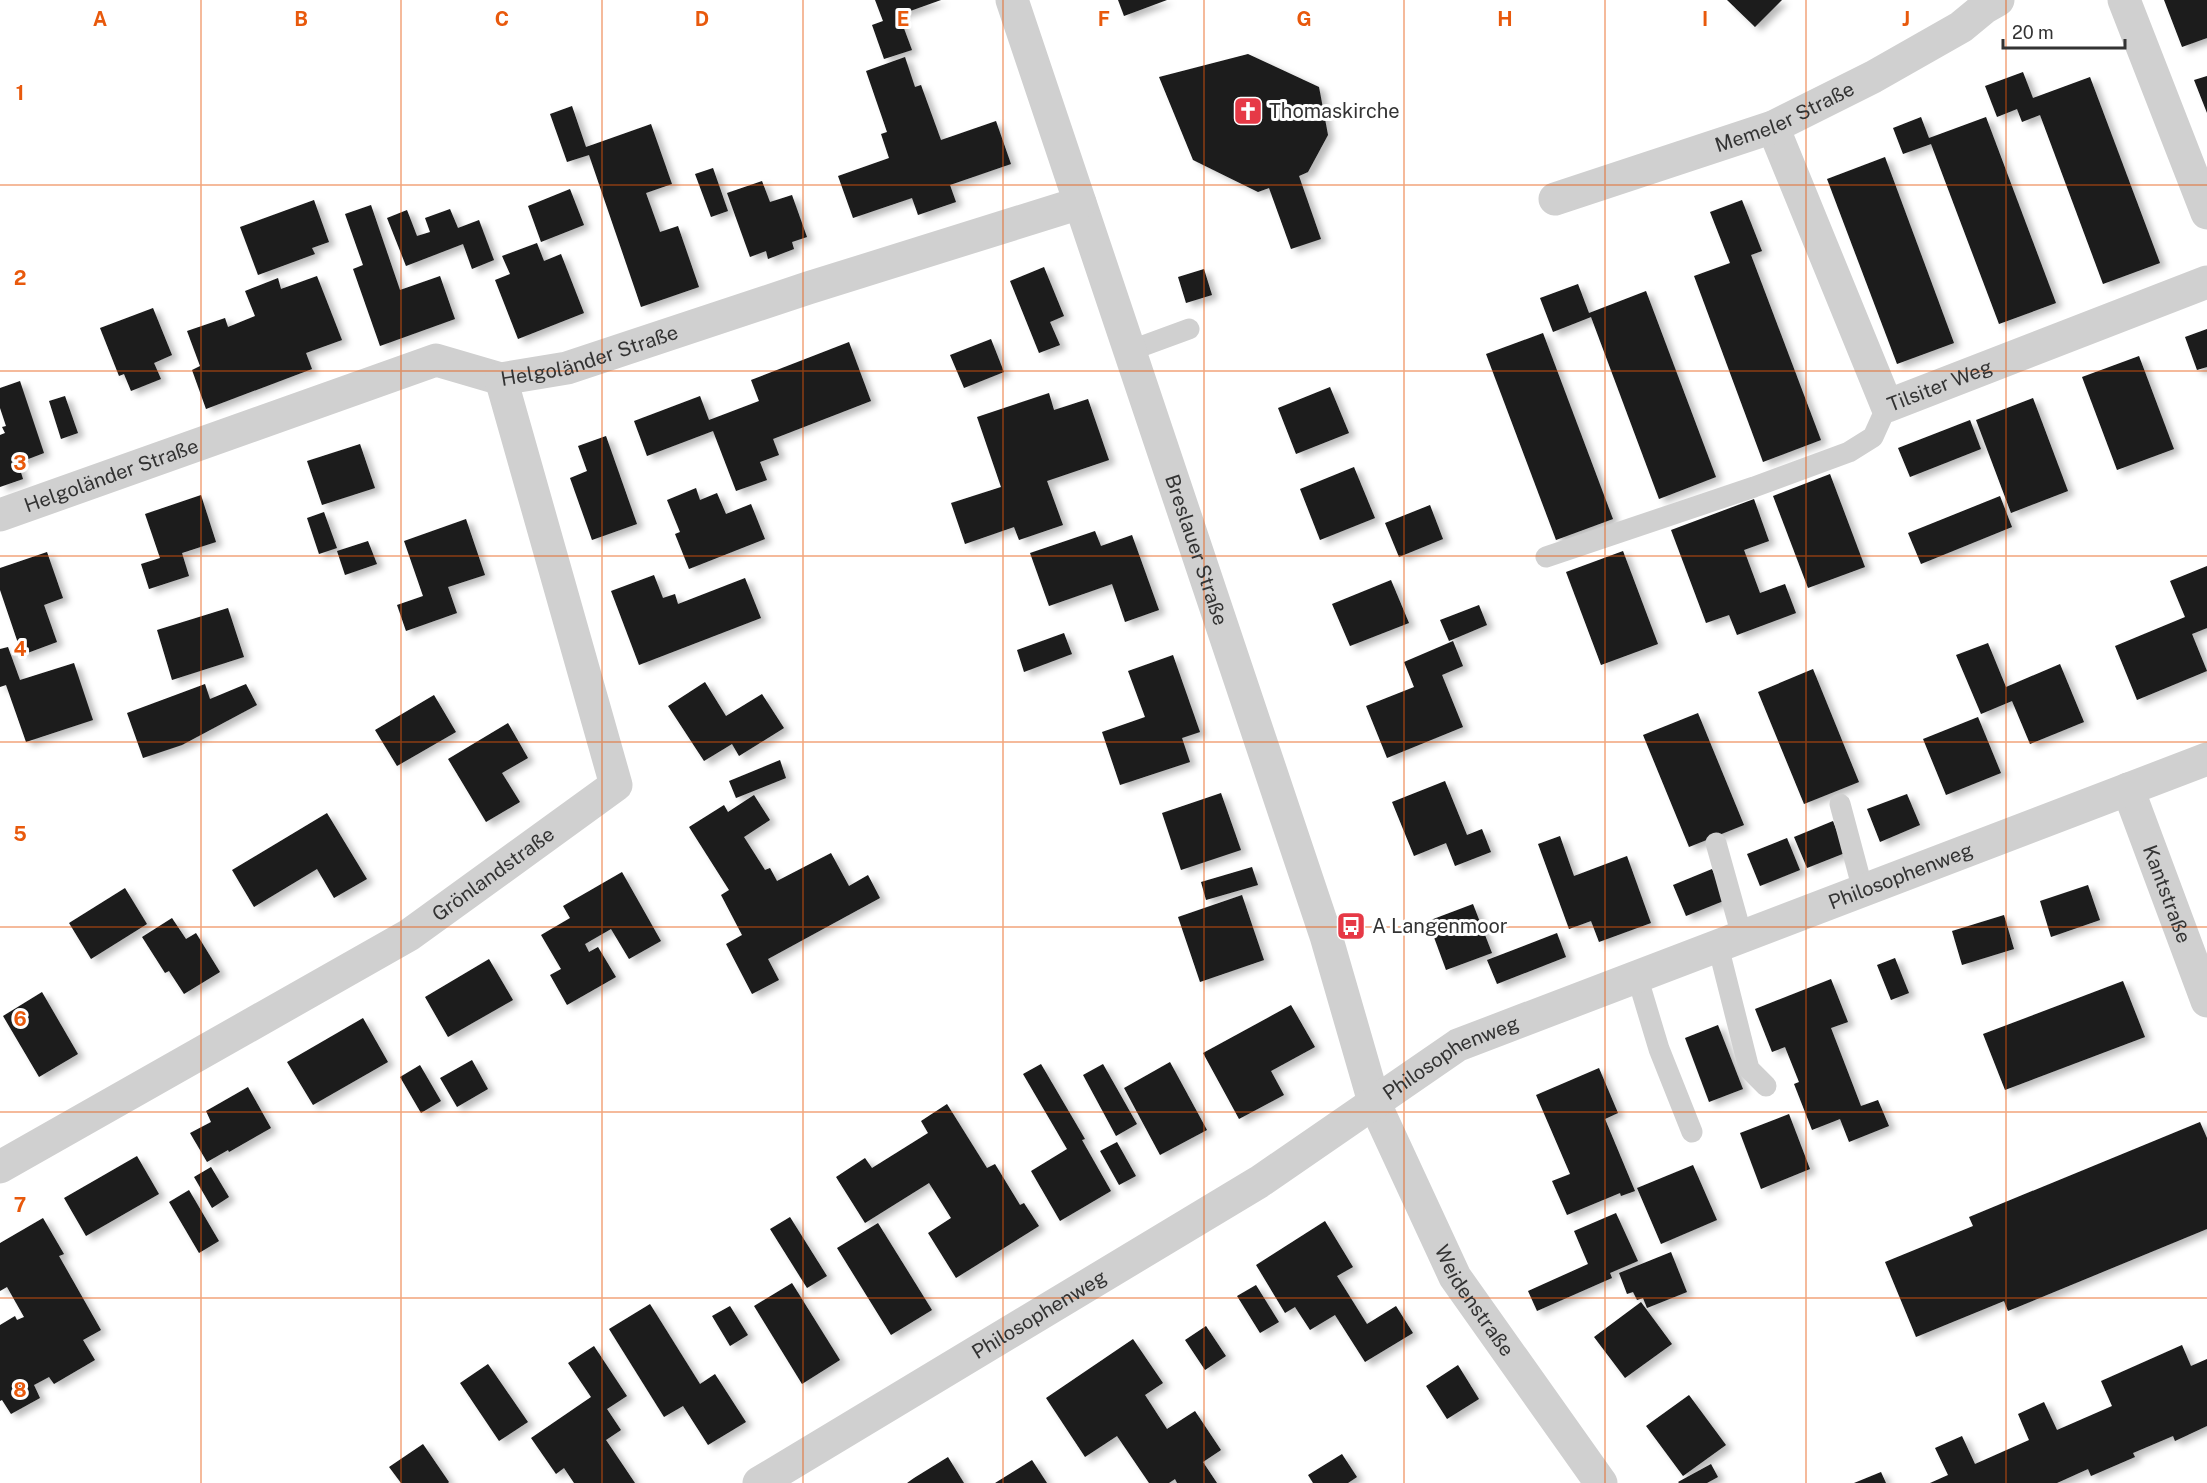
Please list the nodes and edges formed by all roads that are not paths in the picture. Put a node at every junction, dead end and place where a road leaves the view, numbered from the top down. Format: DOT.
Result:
graph roads {
  1 [pos="1012,0"];
  2 [pos="1998,0"];
  3 [pos="2124,0"];
  4 [pos="1773,127"];
  5 [pos="1555,199"];
  6 [pos="1080,203"];
  7 [pos="2207,213"];
  8 [pos="2207,282"];
  9 [pos="1189,329"];
  10 [pos="1129,351"];
  11 [pos="501,379"];
  12 [pos="1887,406"];
  13 [pos="0,514"];
  14 [pos="1546,557"];
  15 [pos="2207,759"];
  16 [pos="2128,789"];
  17 [pos="1840,804"];
  18 [pos="1716,843"];
  19 [pos="1863,890"];
  20 [pos="1730,941"];
  21 [pos="1637,976"];
  22 [pos="2207,1001"];
  23 [pos="1766,1086"];
  24 [pos="1374,1102"];
  25 [pos="1692,1132"];
  26 [pos="0,1167"];
  27 [pos="759,1483"];
  28 [pos="1601,1483"];
  1 -- 6 [label="street, Breslauer Straße"];
  2 -- 4 [label="street, Memeler Straße"];
  3 -- 7 [label="street"];
  4 -- 5 [label="street, Memeler Straße"];
  4 -- 12 [label="street, Tilsiter Weg"];
  6 -- 10 [label="street, Breslauer Straße"];
  6 -- 11 [label="street, Helgoländer Straße"];
  8 -- 12 [label="street, Tilsiter Weg"];
  9 -- 10 [label="lane"];
  10 -- 24 [label="street, Breslauer Straße"];
  11 -- 13 [label="street, Helgoländer Straße"];
  11 -- 26 [label="street, Grönlandstraße"];
  12 -- 14 [label="lane"];
  15 -- 16 [label="street, Philosophenweg"];
  16 -- 19 [label="street, Philosophenweg"];
  16 -- 22 [label="street, Kantstraße"];
  17 -- 19 [label="lane"];
  18 -- 20 [label="lane"];
  19 -- 20 [label="street, Philosophenweg"];
  20 -- 21 [label="street, Philosophenweg"];
  20 -- 23 [label="lane"];
  21 -- 24 [label="street, Philosophenweg"];
  21 -- 25 [label="lane"];
  24 -- 27 [label="street, Philosophenweg"];
  24 -- 28 [label="street, Weidenstraße"];
}
